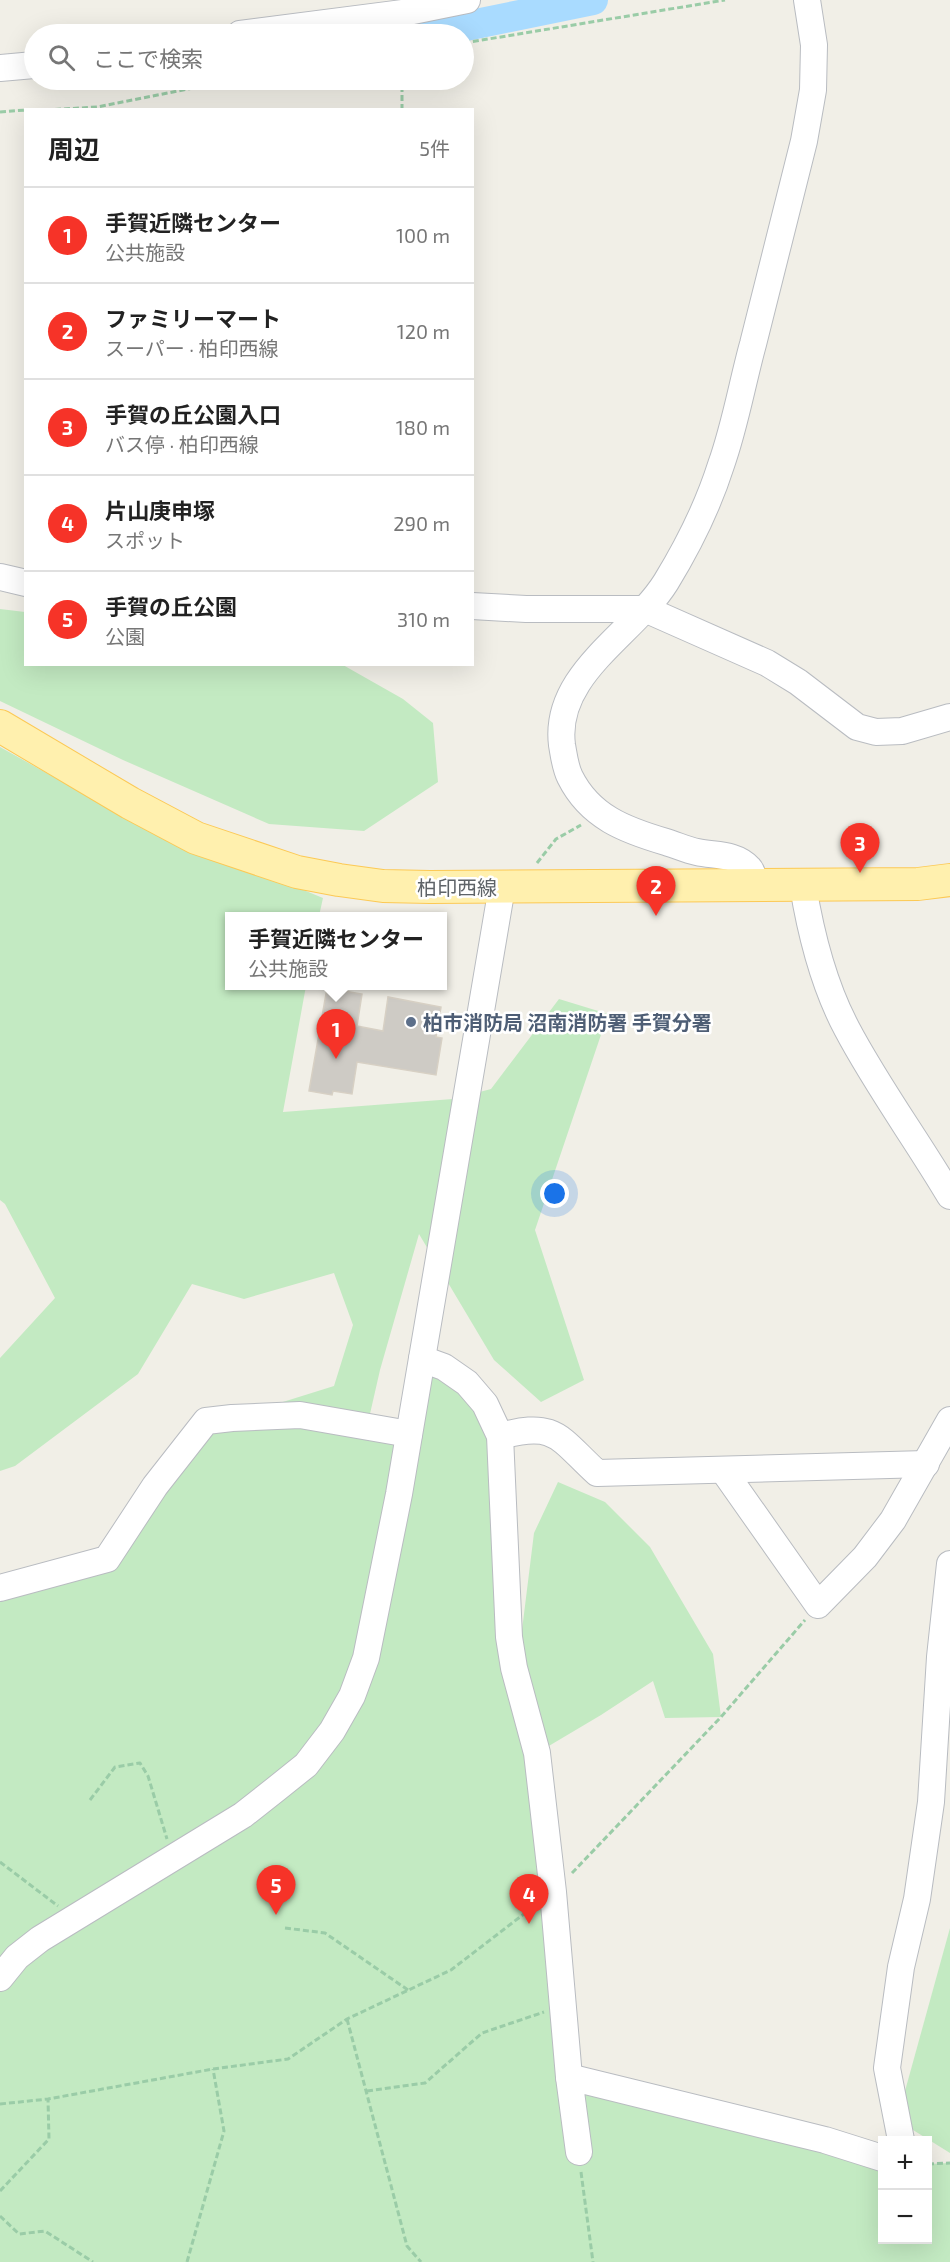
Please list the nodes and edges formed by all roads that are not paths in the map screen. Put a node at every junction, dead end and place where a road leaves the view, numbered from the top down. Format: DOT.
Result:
graph roads {
  1 [pos="468,0"];
  2 [pos="807,0"];
  3 [pos="318,24"];
  4 [pos="24,66"];
  5 [pos="0,68"];
  6 [pos="0,577"];
  7 [pos="24,583"];
  8 [pos="474,606"];
  9 [pos="645,609"];
  10 [pos="950,717"];
  11 [pos="0,726"];
  12 [pos="950,880"];
  13 [pos="756,885"];
  14 [pos="803,885"];
  15 [pos="512,887"];
  16 [pos="950,1196"];
  17 [pos="422,1359"];
  18 [pos="950,1420"];
  19 [pos="409,1434"];
  20 [pos="500,1436"];
  21 [pos="926,1464"];
  22 [pos="723,1470"];
  23 [pos="950,1563"];
  24 [pos="0,1588"];
  25 [pos="0,1978"];
  26 [pos="569,2077"];
  27 [pos="900,2136"];
  28 [pos="579,2152"];
  29 [pos="878,2157"];
  1 -- 3 [label="street"];
  2 -- 9 [label="street"];
  4 -- 5 [label="street"];
  6 -- 7 [label="street"];
  8 -- 9 [label="street"];
  9 -- 10 [label="street"];
  9 -- 13 [label="street"];
  11 -- 15 [label="main road, 柏印西線"];
  12 -- 14 [label="main road, 柏印西線"];
  13 -- 14 [label="main road, 柏印西線"];
  13 -- 15 [label="main road, 柏印西線"];
  14 -- 16 [label="street"];
  15 -- 17 [label="street"];
  17 -- 19 [label="street"];
  17 -- 20 [label="street"];
  18 -- 21 [label="street"];
  19 -- 24 [label="street"];
  19 -- 25 [label="street"];
  20 -- 22 [label="street"];
  20 -- 26 [label="street"];
  21 -- 22 [label="street"];
  21 -- 22 [label="street"];
  23 -- 27 [label="street"];
  26 -- 28 [label="street"];
  26 -- 29 [label="street"];
}
